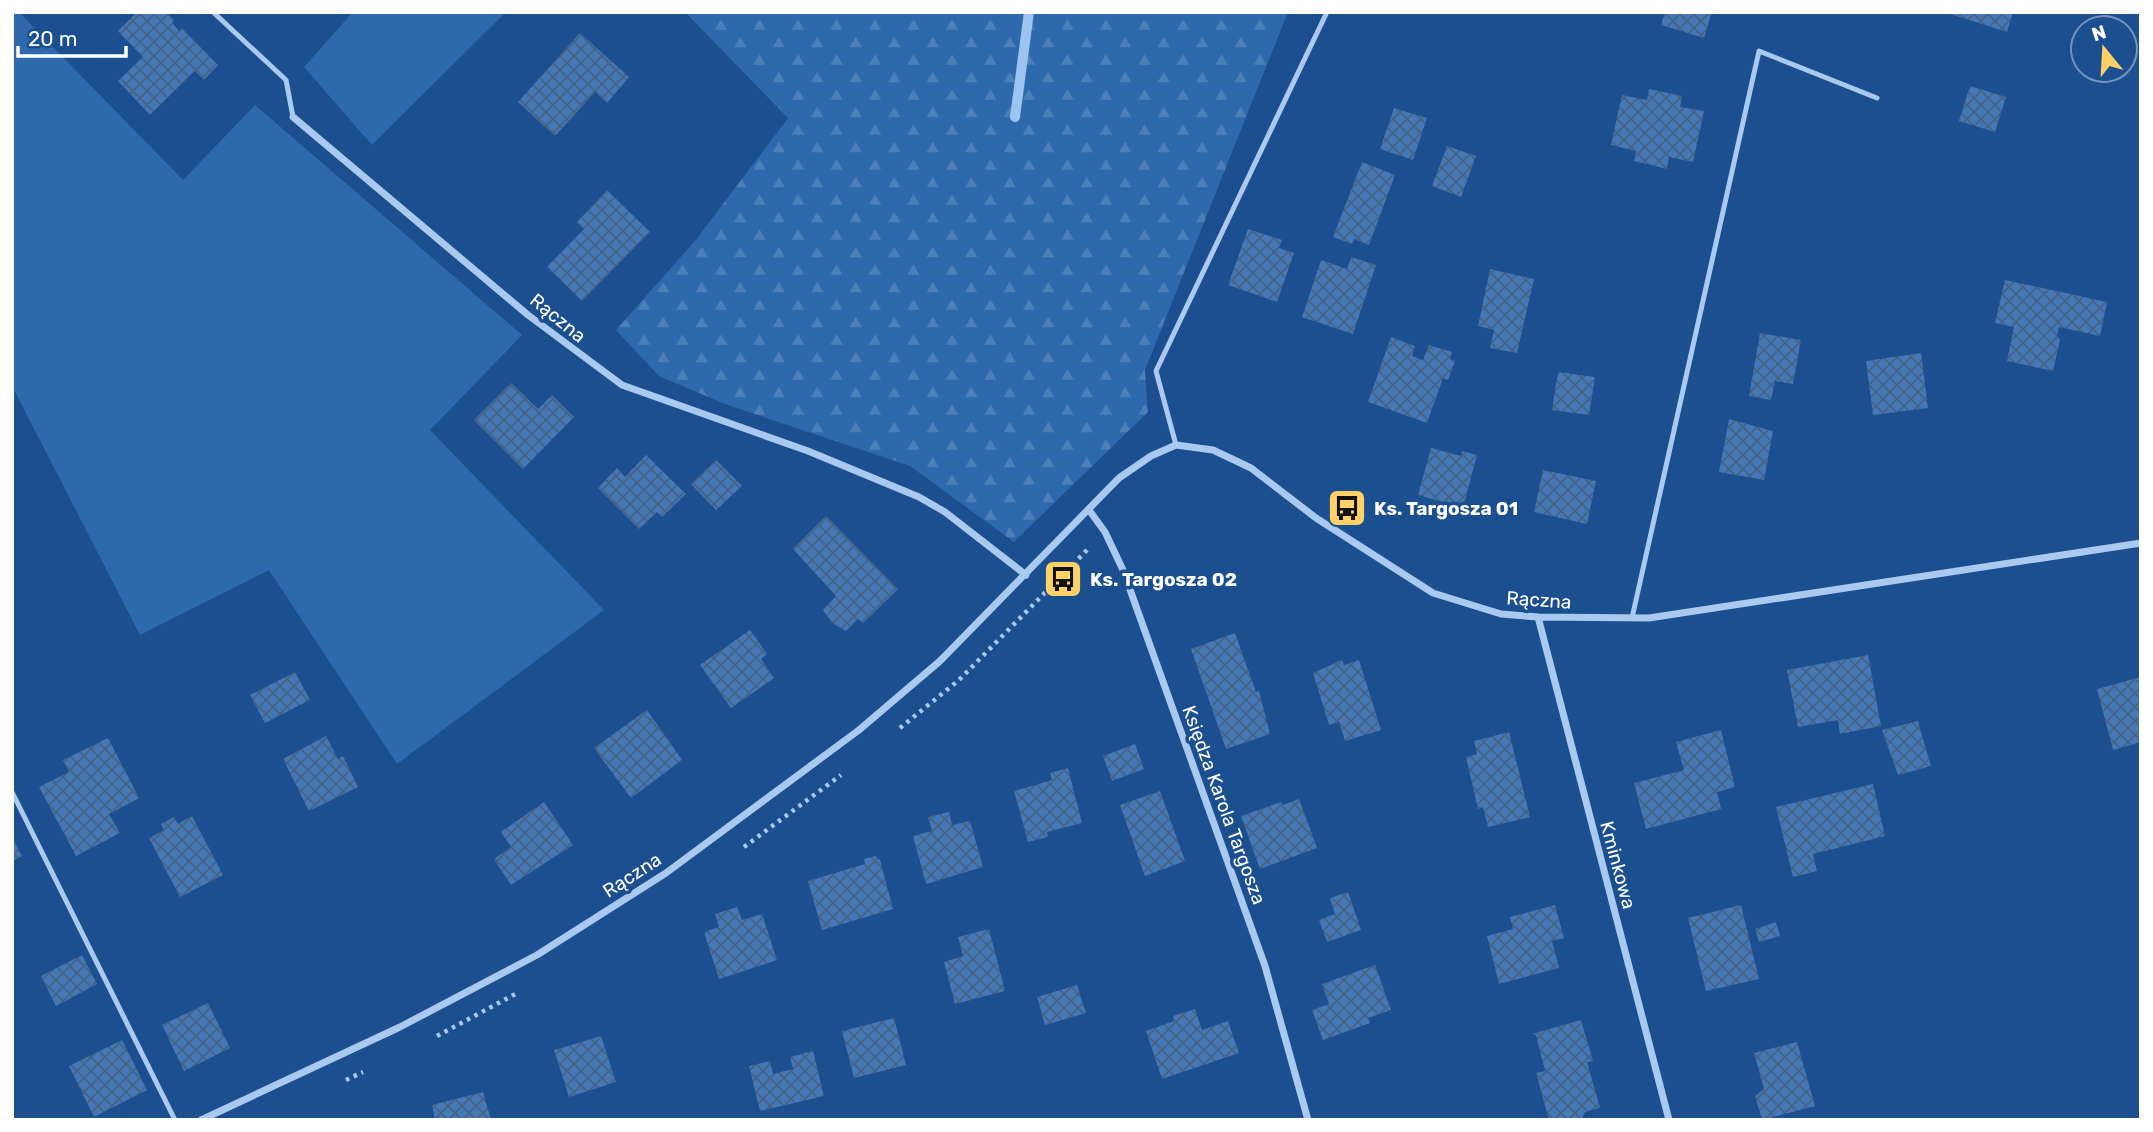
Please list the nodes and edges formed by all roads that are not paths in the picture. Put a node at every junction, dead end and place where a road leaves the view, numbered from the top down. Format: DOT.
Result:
graph roads {
  1 [pos="213,12"];
  2 [pos="1327,12"];
  3 [pos="1877,98"];
  4 [pos="293,117"];
  5 [pos="1176,445"];
  6 [pos="1089,509"];
  7 [pos="2141,543"];
  8 [pos="1026,575"];
  9 [pos="1538,617"];
  10 [pos="1632,618"];
  11 [pos="12,792"];
  12 [pos="174,1120"];
  13 [pos="201,1120"];
  14 [pos="1308,1120"];
  15 [pos="1669,1120"];
  1 -- 4 [label="lane"];
  2 -- 5 [label="lane"];
  3 -- 10 [label="lane"];
  4 -- 8 [label="street, Rączna"];
  5 -- 6 [label="street, Rączna"];
  5 -- 9 [label="street, Rączna"];
  6 -- 8 [label="street, Rączna"];
  6 -- 14 [label="street, Księdza Karola Targosza"];
  7 -- 10 [label="street, Rączna"];
  8 -- 13 [label="street, Rączna"];
  9 -- 10 [label="street, Rączna"];
  9 -- 15 [label="street, Kminkowa"];
  11 -- 12 [label="lane"];
}
